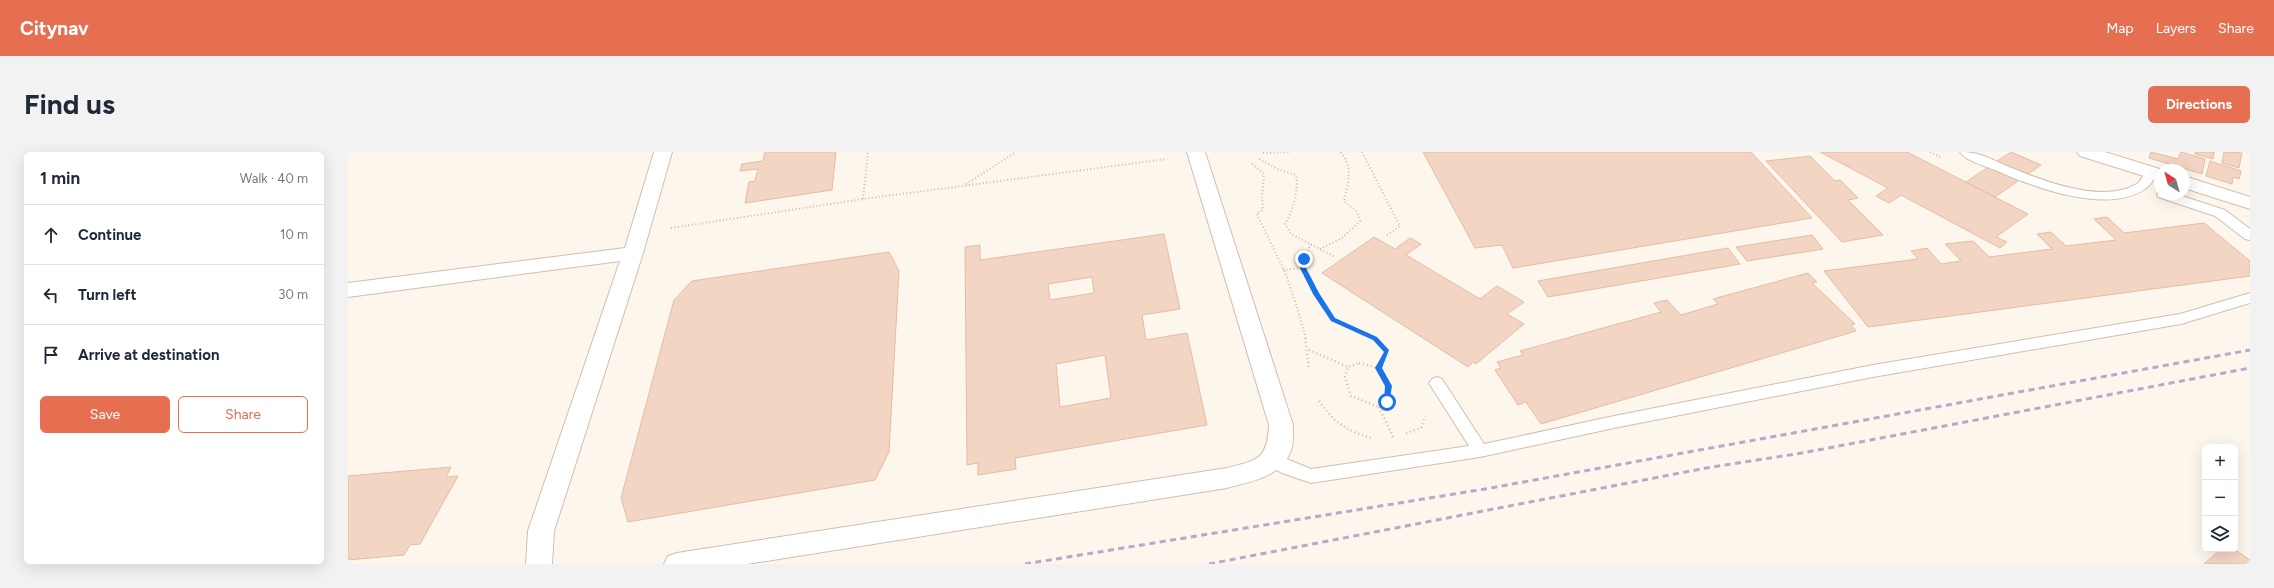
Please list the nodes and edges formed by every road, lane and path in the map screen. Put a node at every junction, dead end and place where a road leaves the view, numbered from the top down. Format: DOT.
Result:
graph roads {
  1 [pos="664,152"];
  2 [pos="868,152"];
  3 [pos="1016,152"];
  4 [pos="1196,152"];
  5 [pos="1290,152"];
  6 [pos="1340,152"];
  7 [pos="1362,152"];
  8 [pos="1966,152"];
  9 [pos="2086,152"];
  10 [pos="1263,153"];
  11 [pos="1169,158"];
  12 [pos="1259,159"];
  13 [pos="1252,164"];
  14 [pos="2154,173"];
  15 [pos="2154,176"];
  16 [pos="2190,184"];
  17 [pos="964,185"];
  18 [pos="2141,187"];
  19 [pos="2154,191"];
  20 [pos="863,199"];
  21 [pos="2181,200"];
  22 [pos="2250,203"];
  23 [pos="669,229"];
  24 [pos="1387,235"];
  25 [pos="2250,236"];
  26 [pos="1310,244"];
  27 [pos="1320,249"];
  28 [pos="633,253"];
  29 [pos="1335,257"];
  30 [pos="1303,268"];
  31 [pos="1283,270"];
  32 [pos="348,290"];
  33 [pos="2250,298"];
  34 [pos="1309,350"];
  35 [pos="1348,367"];
  36 [pos="1309,368"];
  37 [pos="1378,368"];
  38 [pos="1437,383"];
  39 [pos="1319,400"];
  40 [pos="1380,407"];
  41 [pos="1393,437"];
  42 [pos="1387,438"];
  43 [pos="1375,439"];
  44 [pos="1480,451"];
  45 [pos="1272,459"];
  46 [pos="539,564"];
  47 [pos="677,564"];
  1 -- 28 [label="street"];
  2 -- 20 [label="path"];
  3 -- 17 [label="path"];
  4 -- 45 [label="street"];
  5 -- 10 [label="path"];
  6 -- 27 [label="path"];
  7 -- 24 [label="path"];
  8 -- 18 [label="lane"];
  9 -- 14 [label="street"];
  11 -- 17 [label="path"];
  12 -- 26 [label="path"];
  13 -- 31 [label="path"];
  15 -- 18 [label="lane"];
  16 -- 22 [label="street"];
  17 -- 20 [label="path"];
  18 -- 19 [label="lane"];
  20 -- 23 [label="path"];
  21 -- 25 [label="lane"];
  26 -- 27 [label="path"];
  26 -- 30 [label="path"];
  27 -- 29 [label="path"];
  28 -- 32 [label="street"];
  28 -- 46 [label="street"];
  30 -- 31 [label="path"];
  30 -- 37 [label="path"];
  31 -- 34 [label="path"];
  33 -- 44 [label="lane"];
  34 -- 35 [label="path"];
  34 -- 36 [label="path"];
  35 -- 37 [label="path"];
  35 -- 40 [label="path"];
  37 -- 40 [label="path"];
  38 -- 41 [label="path"];
  38 -- 44 [label="lane"];
  39 -- 43 [label="path"];
  40 -- 41 [label="path"];
  41 -- 42 [label="path"];
  44 -- 45 [label="lane"];
  45 -- 47 [label="street"];
}
